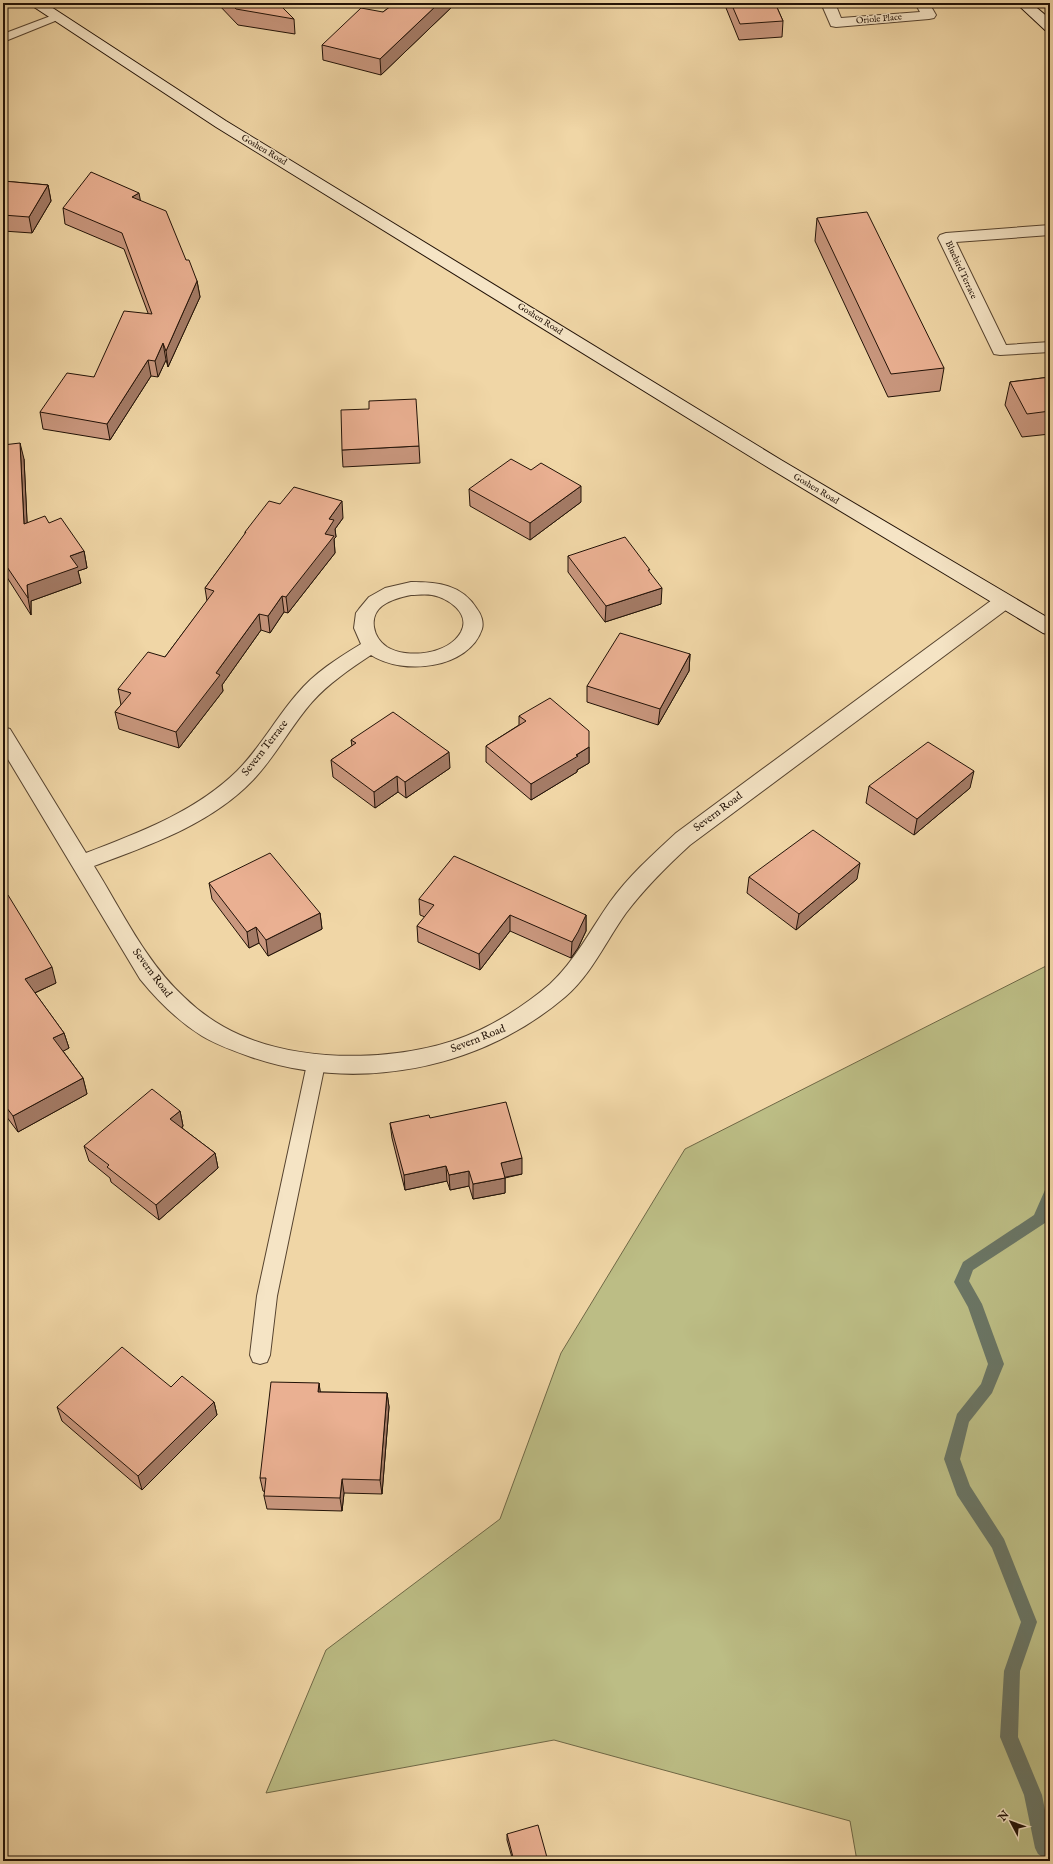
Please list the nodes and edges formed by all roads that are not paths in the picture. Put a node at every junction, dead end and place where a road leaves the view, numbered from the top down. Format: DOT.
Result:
graph roads {
  1 [pos="34,3"];
  2 [pos="828,3"];
  3 [pos="922,3"];
  4 [pos="1023,3"];
  5 [pos="56,16"];
  6 [pos="1050,27"];
  7 [pos="3,38"];
  8 [pos="1050,230"];
  9 [pos="1050,347"];
  10 [pos="1003,602"];
  11 [pos="1050,628"];
  12 [pos="372,646"];
  13 [pos="3,734"];
  14 [pos="81,863"];
  15 [pos="316,1064"];
  16 [pos="260,1355"];
  1 -- 5 [label="street, Goshen Road"];
  2 -- 3 [label="street, Oriole Place"];
  4 -- 6 [label="street"];
  5 -- 7 [label="lane"];
  5 -- 10 [label="street, Goshen Road"];
  8 -- 9 [label="street, Bluebird Terrace"];
  10 -- 11 [label="street, Goshen Road"];
  10 -- 15 [label="street, Severn Road"];
  12 -- 12 [label="street"];
  12 -- 14 [label="street, Severn Terrace"];
  13 -- 14 [label="street, Severn Road"];
  14 -- 15 [label="street, Severn Road"];
  15 -- 16 [label="lane"];
}
